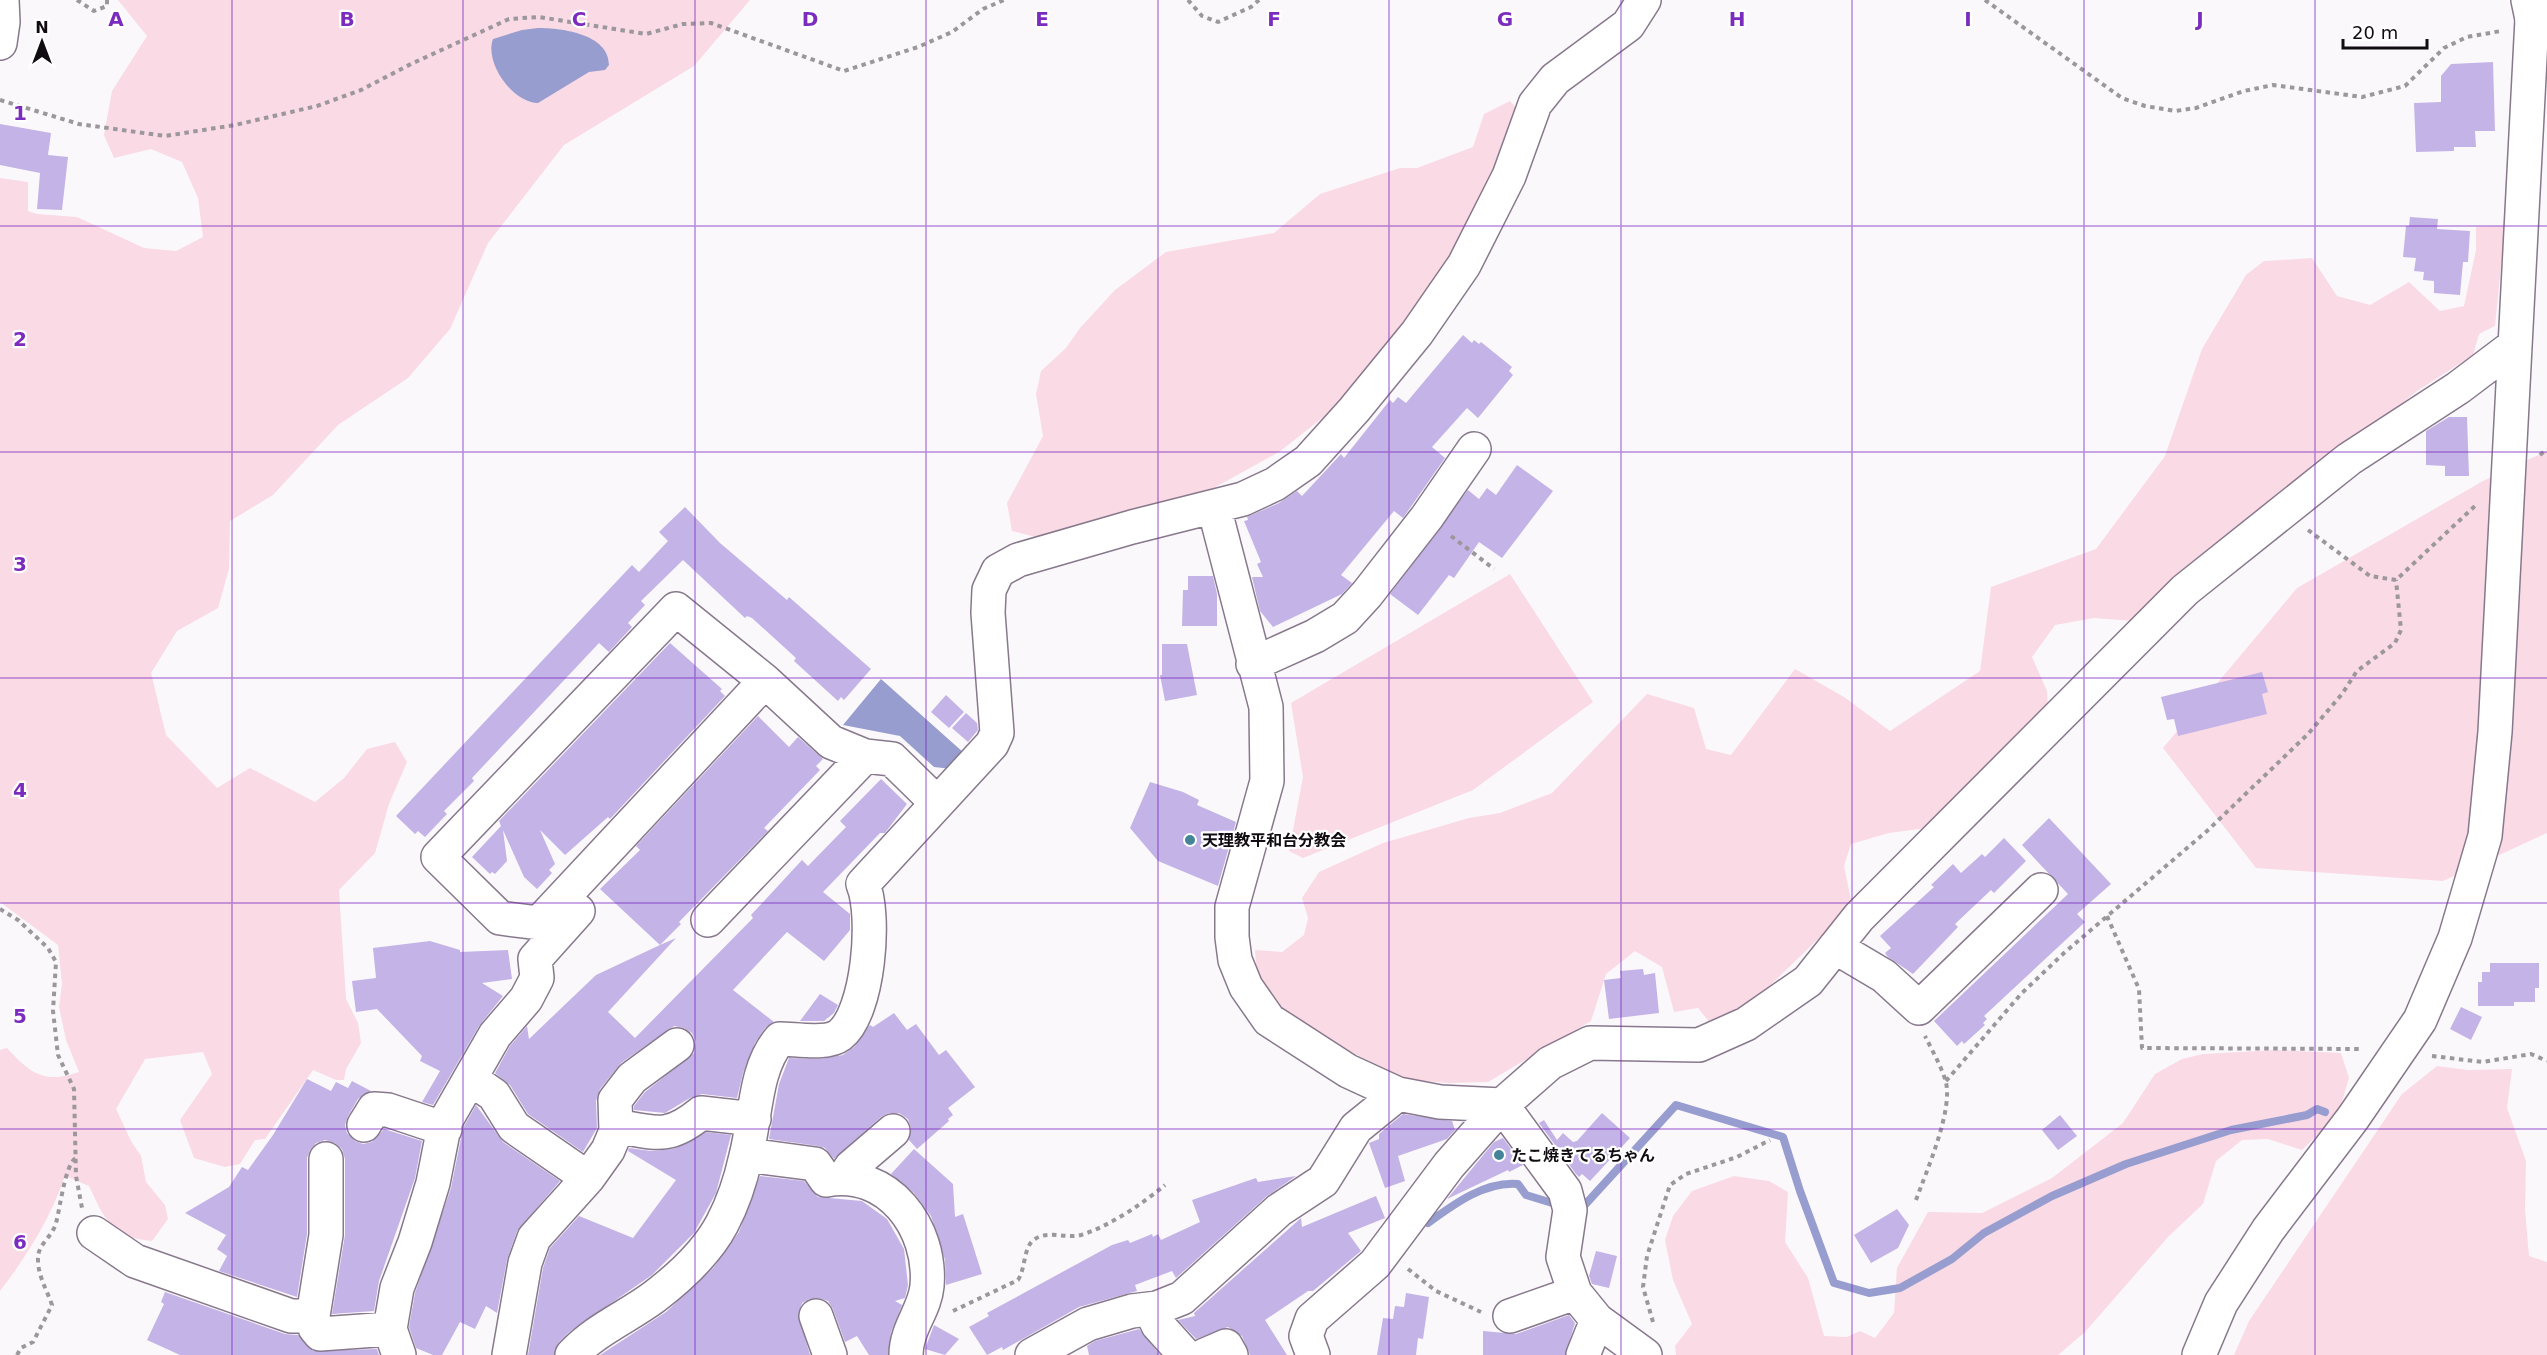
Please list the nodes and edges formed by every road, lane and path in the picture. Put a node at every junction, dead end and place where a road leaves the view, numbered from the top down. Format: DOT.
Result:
graph roads {
  1 [pos="2,0"];
  2 [pos="77,0"];
  3 [pos="107,0"];
  4 [pos="1004,0"];
  5 [pos="1188,0"];
  6 [pos="1259,0"];
  7 [pos="1644,0"];
  8 [pos="1985,0"];
  9 [pos="2536,11"];
  10 [pos="0,43"];
  11 [pos="0,100"];
  12 [pos="2515,345"];
  13 [pos="1474,449"];
  14 [pos="2547,449"];
  15 [pos="2507,480"];
  16 [pos="1214,507"];
  17 [pos="2284,511"];
  18 [pos="1427,517"];
  19 [pos="1494,568"];
  20 [pos="2396,580"];
  21 [pos="1253,664"];
  22 [pos="765,681"];
  23 [pos="865,756"];
  24 [pos="937,803"];
  25 [pos="580,879"];
  26 [pos="2041,890"];
  27 [pos="0,909"];
  28 [pos="2107,916"];
  29 [pos="708,920"];
  30 [pos="1835,947"];
  31 [pos="1919,1008"];
  32 [pos="677,1045"];
  33 [pos="2371,1050"];
  34 [pos="2426,1055"];
  35 [pos="2547,1062"];
  36 [pos="471,1079"];
  37 [pos="1946,1081"];
  38 [pos="1398,1094"];
  39 [pos="1502,1105"];
  40 [pos="753,1119"];
  41 [pos="364,1125"];
  42 [pos="616,1126"];
  43 [pos="444,1130"];
  44 [pos="893,1131"];
  45 [pos="1770,1140"];
  46 [pos="747,1155"];
  47 [pos="76,1158"];
  48 [pos="326,1159"];
  49 [pos="845,1176"];
  50 [pos="588,1178"];
  51 [pos="1165,1185"];
  52 [pos="1916,1200"];
  53 [pos="94,1233"];
  54 [pos="1375,1264"];
  55 [pos="1575,1293"];
  56 [pos="1150,1309"];
  57 [pos="946,1314"];
  58 [pos="313,1316"];
  59 [pos="816,1316"];
  60 [pos="1510,1316"];
  61 [pos="1597,1320"];
  62 [pos="1649,1341"];
  63 [pos="395,1342"];
  64 [pos="16,1355"];
  65 [pos="509,1355"];
  66 [pos="572,1355"];
  67 [pos="830,1355"];
  68 [pos="906,1355"];
  69 [pos="1032,1355"];
  70 [pos="1185,1355"];
  71 [pos="1205,1355"];
  72 [pos="1231,1355"];
  73 [pos="1313,1355"];
  74 [pos="1583,1355"];
  75 [pos="2199,1355"];
  1 -- 10 [label="street"];
  2 -- 3 [label="path"];
  4 -- 11 [label="path"];
  5 -- 6 [label="path"];
  7 -- 16 [label="street"];
  8 -- 9 [label="path"];
  9 -- 12 [label="street"];
  12 -- 15 [label="street"];
  12 -- 17 [label="street"];
  13 -- 18 [label="street"];
  14 -- 15 [label="path"];
  15 -- 20 [label="path"];
  15 -- 75 [label="street"];
  16 -- 21 [label="street"];
  16 -- 24 [label="street"];
  17 -- 20 [label="path"];
  17 -- 30 [label="street"];
  18 -- 19 [label="path"];
  18 -- 21 [label="street"];
  20 -- 28 [label="path"];
  21 -- 38 [label="street"];
  22 -- 23 [label="street"];
  22 -- 25 [label="street"];
  22 -- 25 [label="street"];
  23 -- 24 [label="street"];
  23 -- 29 [label="street"];
  24 -- 40 [label="street"];
  25 -- 36 [label="street"];
  26 -- 31 [label="street"];
  27 -- 47 [label="path"];
  28 -- 33 [label="path"];
  28 -- 37 [label="path"];
  30 -- 31 [label="street"];
  30 -- 39 [label="street"];
  31 -- 37 [label="path"];
  32 -- 42 [label="street"];
  34 -- 35 [label="path"];
  36 -- 43 [label="street"];
  36 -- 50 [label="street"];
  37 -- 52 [label="path"];
  38 -- 39 [label="street"];
  38 -- 56 [label="street"];
  39 -- 54 [label="street"];
  39 -- 55 [label="street"];
  40 -- 42 [label="street"];
  40 -- 46 [label="street"];
  41 -- 43 [label="street"];
  42 -- 50 [label="street"];
  43 -- 63 [label="street"];
  44 -- 49 [label="street"];
  45 -- 62 [label="path"];
  46 -- 49 [label="street"];
  46 -- 66 [label="street"];
  47 -- 53 [label="path"];
  47 -- 64 [label="path"];
  48 -- 58 [label="street"];
  49 -- 68 [label="street"];
  50 -- 65 [label="street"];
  51 -- 57 [label="path"];
  53 -- 58 [label="street"];
  54 -- 60 [label="path"];
  54 -- 73 [label="street"];
  55 -- 60 [label="street"];
  55 -- 61 [label="street"];
  56 -- 69 [label="street"];
  56 -- 70 [label="street"];
  58 -- 63 [label="street"];
  59 -- 67 [label="street"];
  61 -- 62 [label="street"];
  61 -- 74 [label="street"];
  71 -- 72 [label="street"];
}
